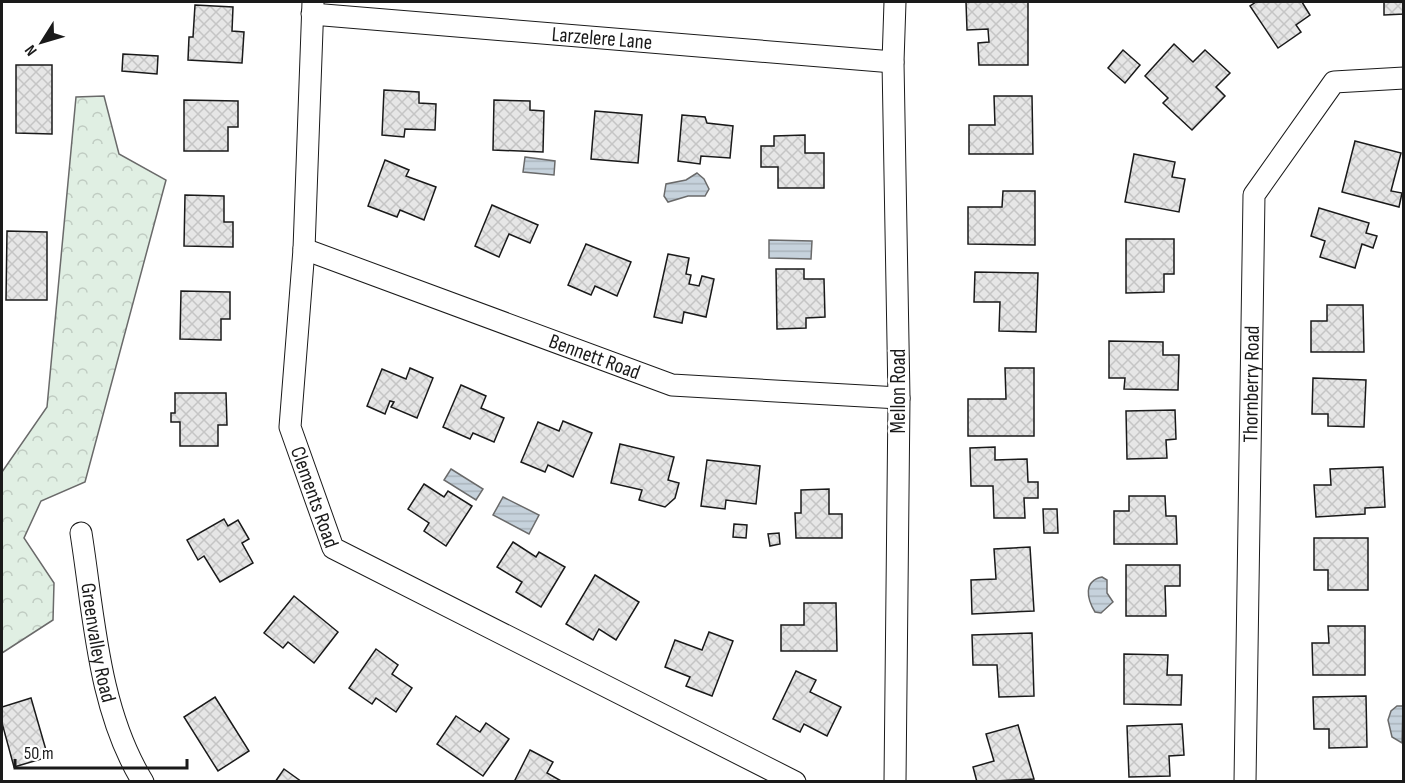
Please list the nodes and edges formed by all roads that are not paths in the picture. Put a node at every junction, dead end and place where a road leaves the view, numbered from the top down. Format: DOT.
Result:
graph roads {
  1 [pos="895,2"];
  2 [pos="313,8"];
  3 [pos="893,62"];
  4 [pos="1404,78"];
  5 [pos="304,249"];
  6 [pos="899,398"];
  7 [pos="81,533"];
  8 [pos="143,782"];
  9 [pos="795,782"];
  10 [pos="895,782"];
  11 [pos="1245,782"];
  1 -- 3 [label="street, Mellon Road"];
  2 -- 3 [label="street, Larzelere Lane"];
  2 -- 5 [label="street, Clements Road"];
  3 -- 6 [label="street, Mellon Road"];
  4 -- 11 [label="street, Thornberry Road"];
  5 -- 6 [label="street, Bennett Road"];
  5 -- 9 [label="street, Clements Road"];
  6 -- 10 [label="street, Mellon Road"];
  7 -- 8 [label="street, Greenvalley Road"];
}
